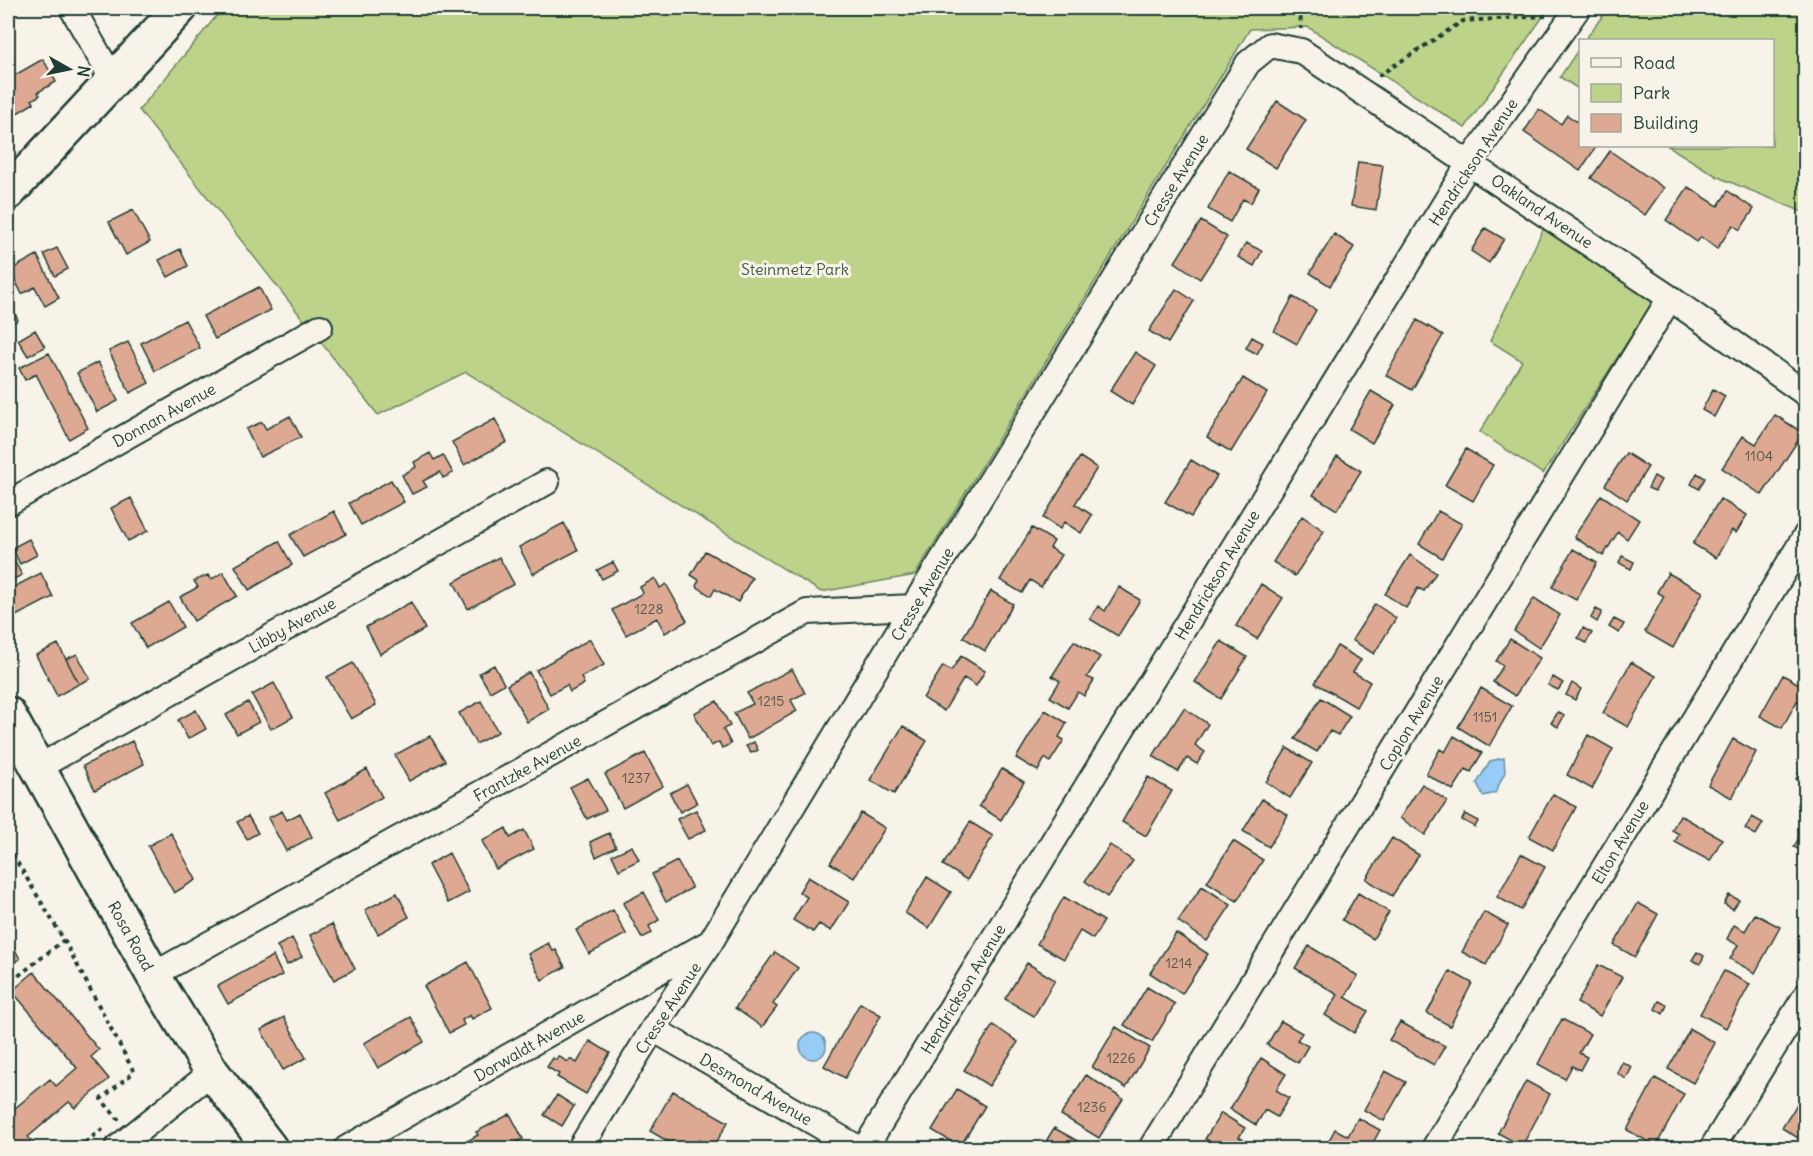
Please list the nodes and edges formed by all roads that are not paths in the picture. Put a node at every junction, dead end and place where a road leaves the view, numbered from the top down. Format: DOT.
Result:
graph roads {
  1 [pos="72,8"];
  2 [pos="180,8"];
  3 [pos="1576,11"];
  4 [pos="1270,45"];
  5 [pos="113,80"];
  6 [pos="1470,162"];
  7 [pos="8,193"];
  8 [pos="1670,298"];
  9 [pos="320,327"];
  10 [pos="1806,394"];
  11 [pos="547,482"];
  12 [pos="8,503"];
  13 [pos="1806,536"];
  14 [pos="913,607"];
  15 [pos="8,714"];
  16 [pos="37,768"];
  17 [pos="710,943"];
  18 [pos="153,975"];
  19 [pos="1806,995"];
  20 [pos="653,1029"];
  21 [pos="212,1072"];
  22 [pos="124,1142"];
  23 [pos="270,1149"];
  24 [pos="347,1149"];
  25 [pos="579,1149"];
  26 [pos="858,1149"];
  27 [pos="865,1149"];
  28 [pos="1152,1149"];
  29 [pos="1434,1149"];
  30 [pos="1712,1149"];
  1 -- 5 [label="street"];
  2 -- 5 [label="street"];
  3 -- 6 [label="street, Hendrickson Avenue"];
  4 -- 6 [label="street, Oakland Avenue"];
  4 -- 14 [label="street, Cresse Avenue"];
  5 -- 7 [label="street"];
  6 -- 8 [label="street, Oakland Avenue"];
  6 -- 27 [label="street, Hendrickson Avenue"];
  8 -- 10 [label="street, Oakland Avenue"];
  8 -- 28 [label="street, Coplon Avenue"];
  9 -- 12 [label="street, Donnan Avenue"];
  11 -- 16 [label="street, Libby Avenue"];
  13 -- 29 [label="street, Elton Avenue"];
  14 -- 17 [label="street, Cresse Avenue"];
  14 -- 18 [label="street, Frantzke Avenue"];
  15 -- 16 [label="street, Rosa Road"];
  16 -- 18 [label="street, Rosa Road"];
  17 -- 20 [label="street, Cresse Avenue"];
  17 -- 24 [label="street, Dorwaldt Avenue"];
  18 -- 21 [label="street, Rosa Road"];
  19 -- 30 [label="street"];
  20 -- 25 [label="street, Cresse Avenue"];
  20 -- 26 [label="street, Desmond Avenue"];
  21 -- 22 [label="street"];
  21 -- 23 [label="street, Rosa Road"];
}
